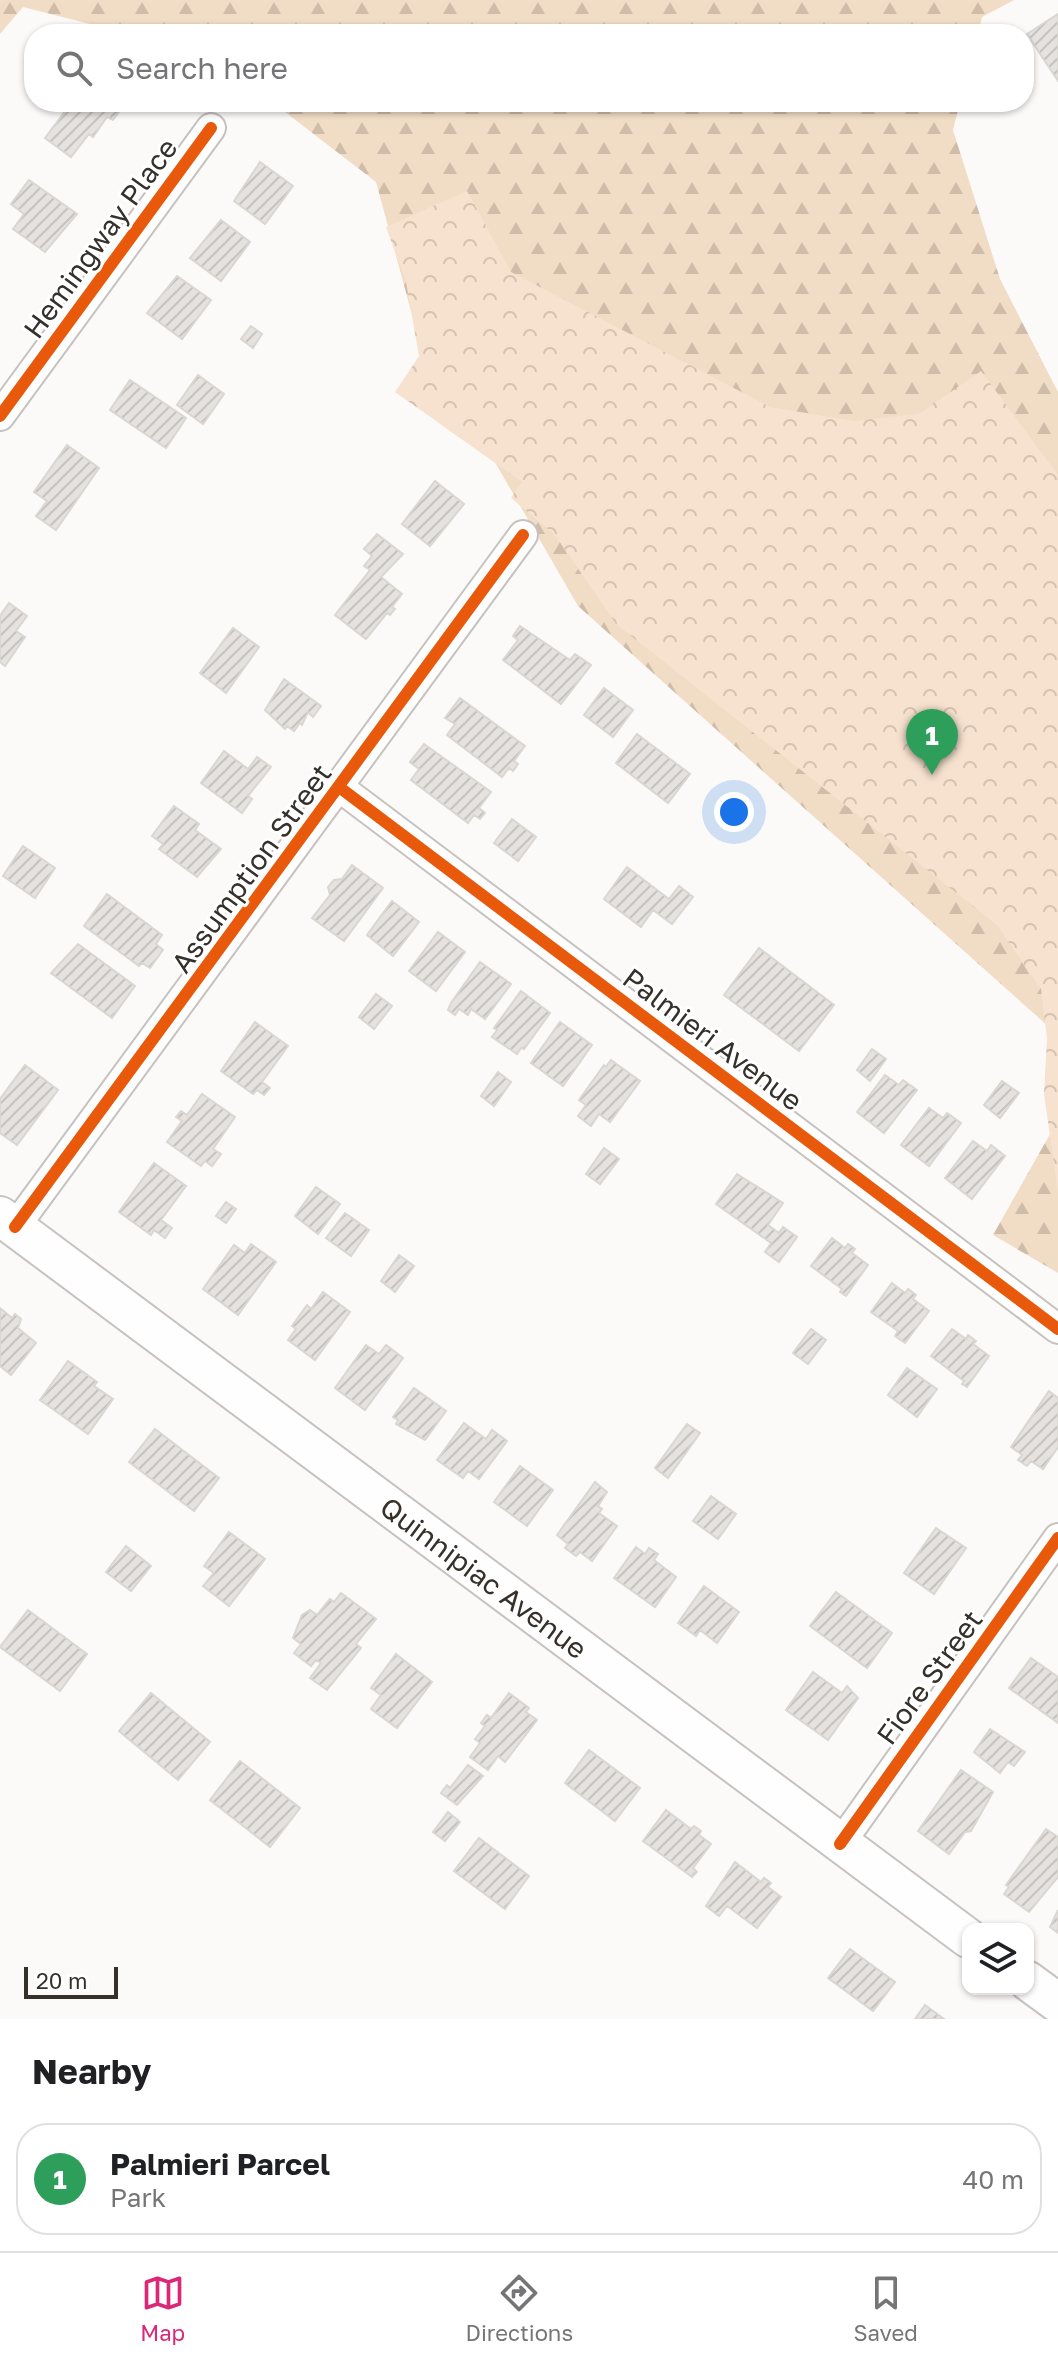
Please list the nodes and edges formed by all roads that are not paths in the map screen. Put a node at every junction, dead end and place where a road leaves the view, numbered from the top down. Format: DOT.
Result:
graph roads {
  1 [pos="211,128"];
  2 [pos="0,416"];
  3 [pos="523,535"];
  4 [pos="339,787"];
  5 [pos="8,1222"];
  6 [pos="1058,1329"];
  7 [pos="1058,1538"];
  8 [pos="840,1844"];
  9 [pos="962,1934"];
  10 [pos="1034,1985"];
  11 [pos="1058,2003"];
  1 -- 2 [label="street, Hemingway Place"];
  3 -- 4 [label="street, Assumption Street"];
  4 -- 5 [label="street, Assumption Street"];
  4 -- 6 [label="street, Palmieri Avenue"];
  5 -- 8 [label="main road, Quinnipiac Avenue"];
  7 -- 8 [label="street, Fiore Street"];
  8 -- 9 [label="main road, Quinnipiac Avenue"];
  10 -- 11 [label="main road"];
}
